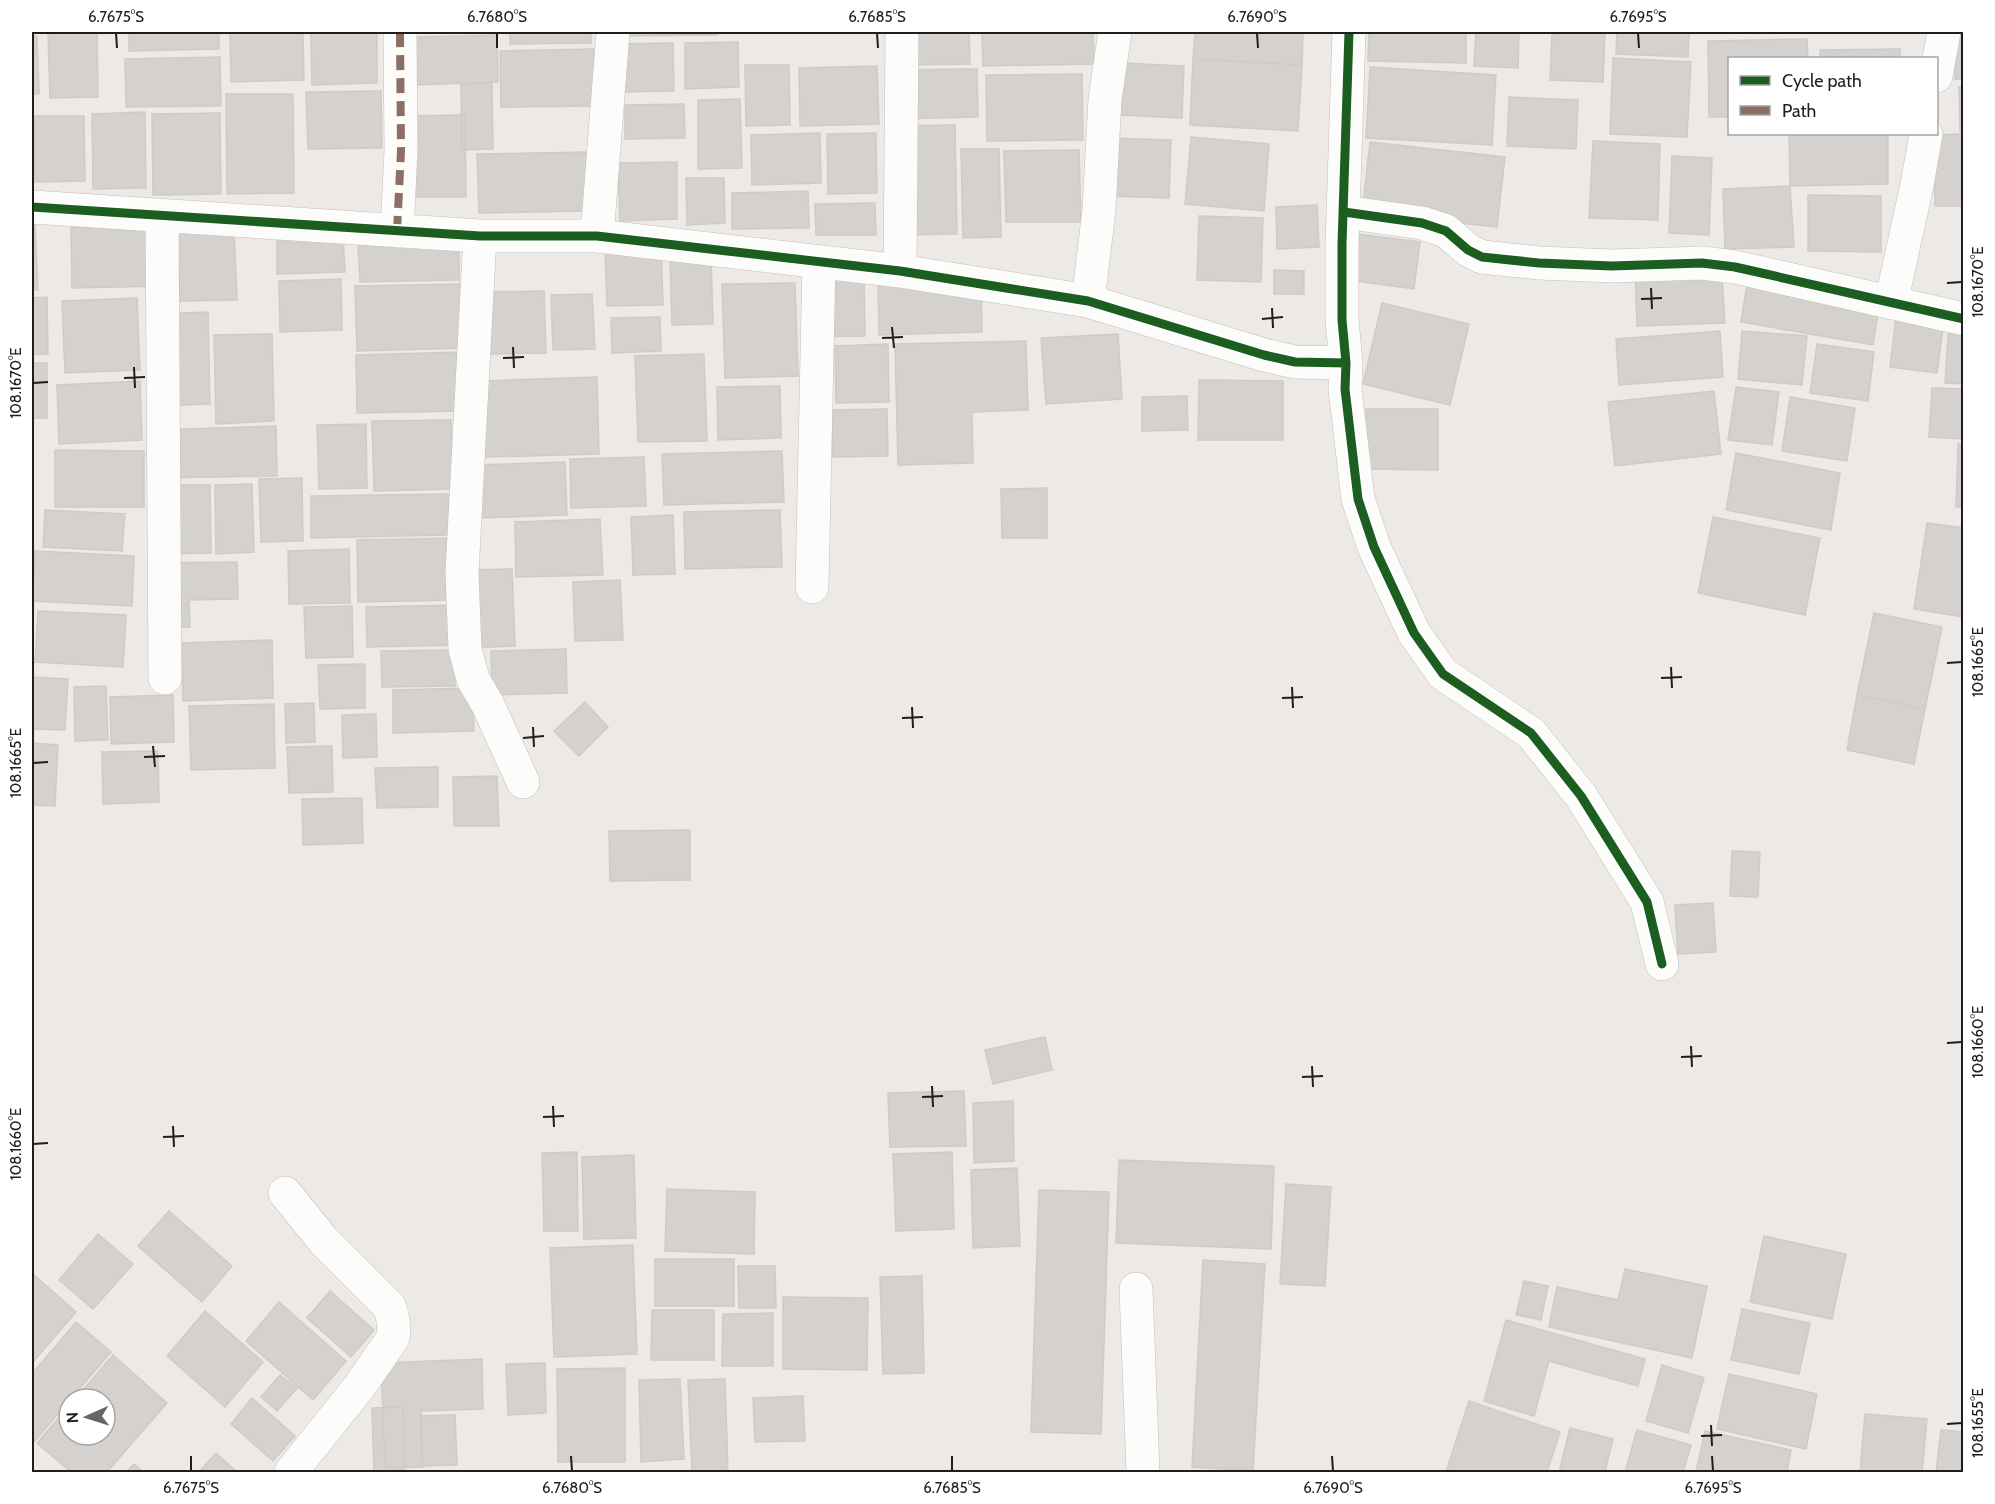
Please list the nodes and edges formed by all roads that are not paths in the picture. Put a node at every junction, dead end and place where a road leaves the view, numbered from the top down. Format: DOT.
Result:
graph roads {
  1 [pos="400,32"];
  2 [pos="613,32"];
  3 [pos="902,32"];
  4 [pos="1115,32"];
  5 [pos="1349,32"];
  6 [pos="1944,32"];
  7 [pos="1938,65"];
  8 [pos="1926,135"];
  9 [pos="32,207"];
  10 [pos="1344,212"];
  11 [pos="162,216"];
  12 [pos="397,231"];
  13 [pos="480,236"];
  14 [pos="597,236"];
  15 [pos="819,262"];
  16 [pos="900,271"];
  17 [pos="1088,301"];
  18 [pos="1891,303"];
  19 [pos="1964,319"];
  20 [pos="1346,363"];
  21 [pos="812,587"];
  22 [pos="165,678"];
  23 [pos="523,782"];
  24 [pos="1662,964"];
  25 [pos="285,1193"];
  26 [pos="1136,1289"];
  27 [pos="291,1473"];
  28 [pos="1143,1473"];
  1 -- 12 [label="street"];
  2 -- 14 [label="street"];
  3 -- 16 [label="street"];
  4 -- 17 [label="street"];
  5 -- 10 [label="street"];
  6 -- 7 [label="street"];
  8 -- 18 [label="street"];
  9 -- 11 [label="street"];
  10 -- 18 [label="street"];
  10 -- 20 [label="street"];
  11 -- 12 [label="street"];
  11 -- 22 [label="street"];
  12 -- 13 [label="street"];
  13 -- 14 [label="street"];
  13 -- 23 [label="street"];
  14 -- 15 [label="street"];
  15 -- 16 [label="street"];
  15 -- 21 [label="street"];
  16 -- 17 [label="street"];
  17 -- 20 [label="street"];
  18 -- 19 [label="street"];
  20 -- 24 [label="street"];
  25 -- 27 [label="street"];
  26 -- 28 [label="street"];
}
